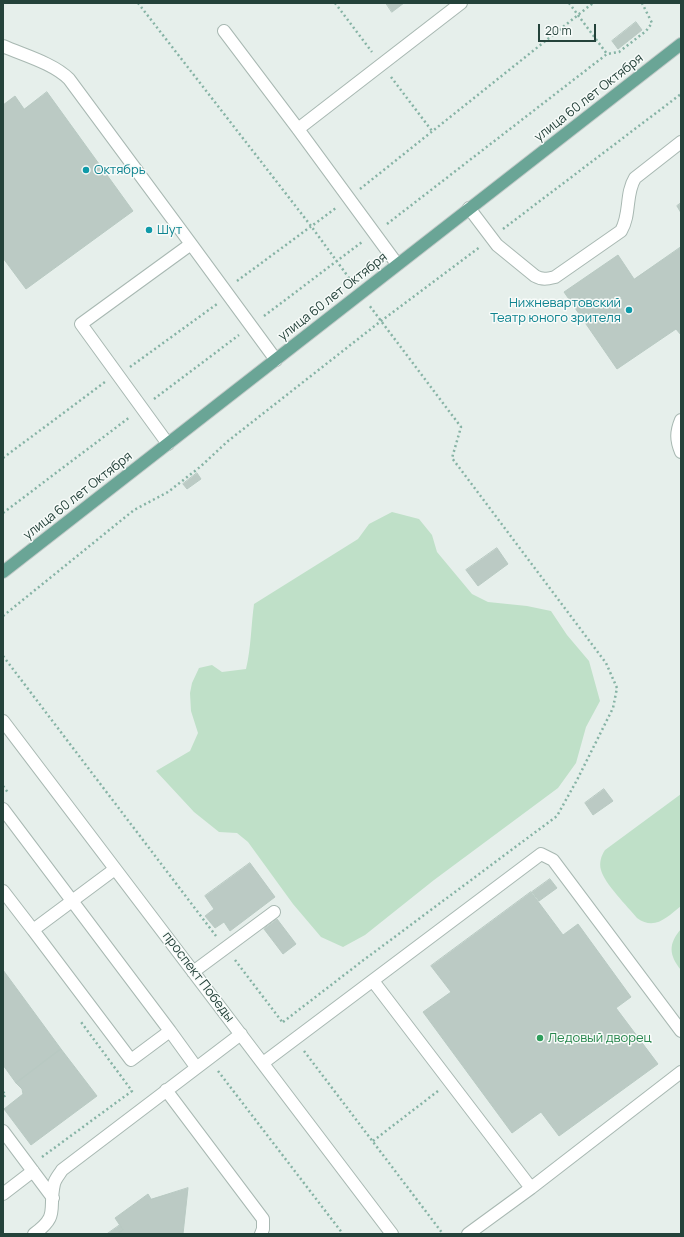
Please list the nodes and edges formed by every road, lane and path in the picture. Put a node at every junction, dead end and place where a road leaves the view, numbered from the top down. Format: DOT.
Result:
graph roads {
  1 [pos="138,3"];
  2 [pos="461,3"];
  3 [pos="569,3"];
  4 [pos="593,3"];
  5 [pos="642,3"];
  6 [pos="578,15"];
  7 [pos="224,31"];
  8 [pos="681,44"];
  9 [pos="3,46"];
  10 [pos="607,54"];
  11 [pos="681,94"];
  12 [pos="298,129"];
  13 [pos="681,142"];
  14 [pos="349,198"];
  15 [pos="469,208"];
  16 [pos="311,226"];
  17 [pos="374,233"];
  18 [pos="491,238"];
  19 [pos="191,244"];
  20 [pos="336,262"];
  21 [pos="397,264"];
  22 [pos="228,293"];
  23 [pos="360,293"];
  24 [pos="381,321"];
  25 [pos="251,325"];
  26 [pos="276,360"];
  27 [pos="118,374"];
  28 [pos="142,408"];
  29 [pos="681,420"];
  30 [pos="168,444"];
  31 [pos="681,452"];
  32 [pos="3,458"];
  33 [pos="3,513"];
  34 [pos="3,572"];
  35 [pos="3,616"];
  36 [pos="3,721"];
  37 [pos="3,809"];
  38 [pos="115,869"];
  39 [pos="3,891"];
  40 [pos="73,900"];
  41 [pos="274,912"];
  42 [pos="33,930"];
  43 [pos="193,972"];
  44 [pos="373,981"];
  45 [pos="79,1021"];
  46 [pos="283,1022"];
  47 [pos="170,1031"];
  48 [pos="681,1031"];
  49 [pos="240,1034"];
  50 [pos="263,1063"];
  51 [pos="196,1067"];
  52 [pos="681,1072"];
  53 [pos="450,1082"];
  54 [pos="166,1090"];
  55 [pos="3,1092"];
  56 [pos="3,1097"];
  57 [pos="3,1131"];
  58 [pos="373,1141"];
  59 [pos="41,1157"];
  60 [pos="33,1171"];
  61 [pos="531,1188"];
  62 [pos="3,1194"];
  63 [pos="53,1198"];
  64 [pos="34,1234"];
  65 [pos="261,1234"];
  66 [pos="392,1234"];
  67 [pos="468,1234"];
  1 -- 16 [label="path"];
  2 -- 12 [label="street"];
  3 -- 6 [label="path"];
  4 -- 6 [label="path"];
  5 -- 10 [label="path"];
  6 -- 10 [label="path"];
  6 -- 14 [label="path"];
  7 -- 12 [label="street"];
  8 -- 15 [label="main road, улица 60 лет Октября"];
  9 -- 19 [label="street"];
  10 -- 17 [label="path"];
  11 -- 18 [label="path"];
  12 -- 14 [label="street"];
  13 -- 18 [label="street"];
  14 -- 16 [label="path"];
  14 -- 17 [label="street"];
  15 -- 18 [label="street"];
  15 -- 21 [label="main road, улица 60 лет Октября"];
  16 -- 20 [label="path"];
  16 -- 22 [label="path"];
  17 -- 20 [label="path"];
  17 -- 21 [label="street"];
  18 -- 24 [label="path"];
  19 -- 22 [label="street"];
  19 -- 27 [label="street"];
  20 -- 23 [label="path"];
  20 -- 25 [label="path"];
  21 -- 23 [label="main road, улица 60 лет Октября"];
  22 -- 25 [label="street"];
  22 -- 27 [label="path"];
  23 -- 24 [label="path"];
  23 -- 26 [label="main road, улица 60 лет Октября"];
  24 -- 35 [label="path"];
  24 -- 46 [label="path"];
  25 -- 26 [label="street"];
  25 -- 28 [label="path"];
  26 -- 30 [label="main road, улица 60 лет Октября"];
  27 -- 28 [label="street"];
  27 -- 32 [label="path"];
  28 -- 30 [label="street"];
  28 -- 33 [label="path"];
  29 -- 31 [label="street"];
  30 -- 34 [label="main road, улица 60 лет Октября"];
  36 -- 38 [label="street, проспект Победы"];
  37 -- 40 [label="street"];
  38 -- 40 [label="street"];
  38 -- 43 [label="street, проспект Победы"];
  39 -- 42 [label="street"];
  40 -- 42 [label="street"];
  40 -- 47 [label="street"];
  41 -- 43 [label="street"];
  42 -- 47 [label="street"];
  43 -- 49 [label="street, проспект Победы"];
  44 -- 48 [label="street"];
  44 -- 50 [label="street"];
  44 -- 53 [label="street"];
  45 -- 59 [label="path"];
  47 -- 51 [label="street"];
  49 -- 50 [label="street, проспект Победы"];
  49 -- 51 [label="street"];
  50 -- 66 [label="street, проспект Победы"];
  51 -- 54 [label="street"];
  52 -- 61 [label="street"];
  53 -- 58 [label="path"];
  53 -- 61 [label="street"];
  54 -- 63 [label="street"];
  54 -- 65 [label="street"];
  55 -- 56 [label="path"];
  57 -- 60 [label="street"];
  60 -- 62 [label="street"];
  60 -- 63 [label="street"];
  61 -- 67 [label="street"];
  63 -- 64 [label="street"];
}
